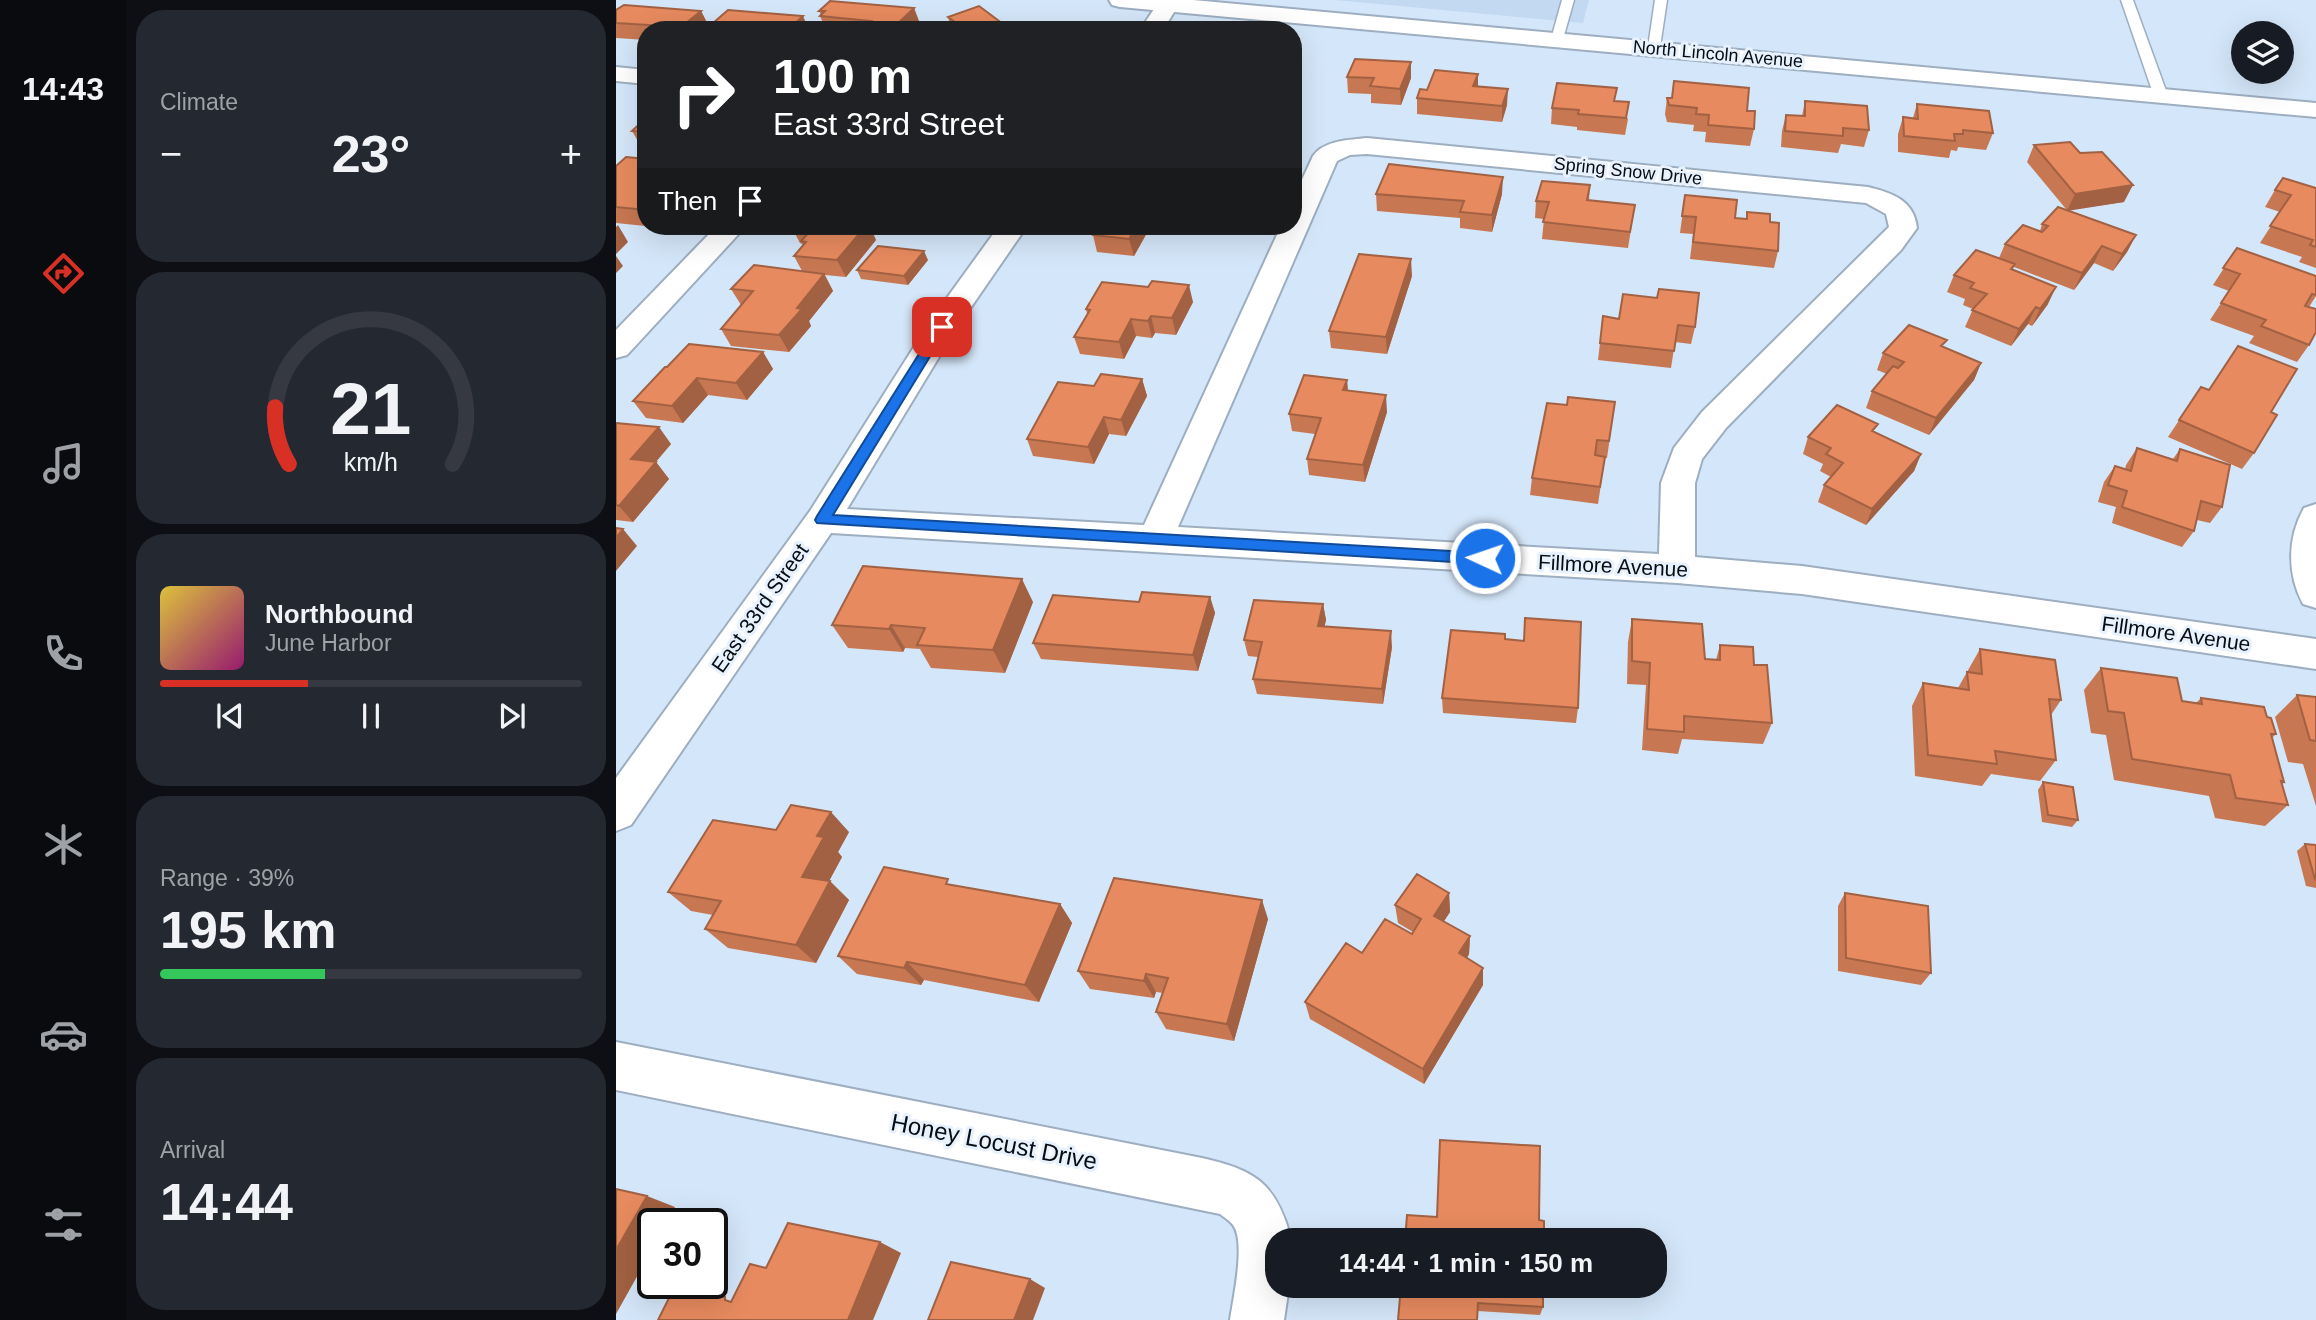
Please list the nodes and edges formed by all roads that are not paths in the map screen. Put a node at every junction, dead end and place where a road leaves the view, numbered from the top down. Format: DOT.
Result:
graph roads {
  1 [pos="1119,0"];
  2 [pos="1568,0"];
  3 [pos="1661,0"];
  4 [pos="2127,0"];
  5 [pos="1153,2"];
  6 [pos="1199,3"];
  7 [pos="1152,21"];
  8 [pos="1557,39"];
  9 [pos="1654,47"];
  10 [pos="616,74"];
  11 [pos="637,76"];
  12 [pos="2161,96"];
  13 [pos="2316,110"];
  14 [pos="1302,210"];
  15 [pos="723,235"];
  16 [pos="1007,235"];
  17 [pos="1291,235"];
  18 [pos="616,348"];
  19 [pos="2316,517"];
  20 [pos="822,520"];
  21 [pos="1155,539"];
  22 [pos="1677,569"];
  23 [pos="2316,594"];
  24 [pos="2316,654"];
  25 [pos="616,812"];
  26 [pos="616,1066"];
  27 [pos="1257,1320"];
  1 -- 5 [label="street, North Lincoln Avenue"];
  2 -- 8 [label="lane"];
  3 -- 9 [label="lane"];
  4 -- 12 [label="lane"];
  5 -- 6 [label="street, North Lincoln Avenue"];
  5 -- 7 [label="street"];
  6 -- 8 [label="street, North Lincoln Avenue"];
  8 -- 9 [label="street, North Lincoln Avenue"];
  9 -- 12 [label="street, North Lincoln Avenue"];
  10 -- 11 [label="street"];
  12 -- 13 [label="street, North Lincoln Avenue"];
  14 -- 22 [label="street, Spring Snow Drive"];
  15 -- 18 [label="street"];
  16 -- 20 [label="street, East 33rd Street"];
  17 -- 21 [label="street, Spring Snow Drive"];
  19 -- 23 [label="street"];
  20 -- 21 [label="street, Fillmore Avenue"];
  20 -- 25 [label="street, East 33rd Street"];
  21 -- 22 [label="street, Fillmore Avenue"];
  22 -- 24 [label="street, Fillmore Avenue"];
  26 -- 27 [label="street, Honey Locust Drive"];
}
